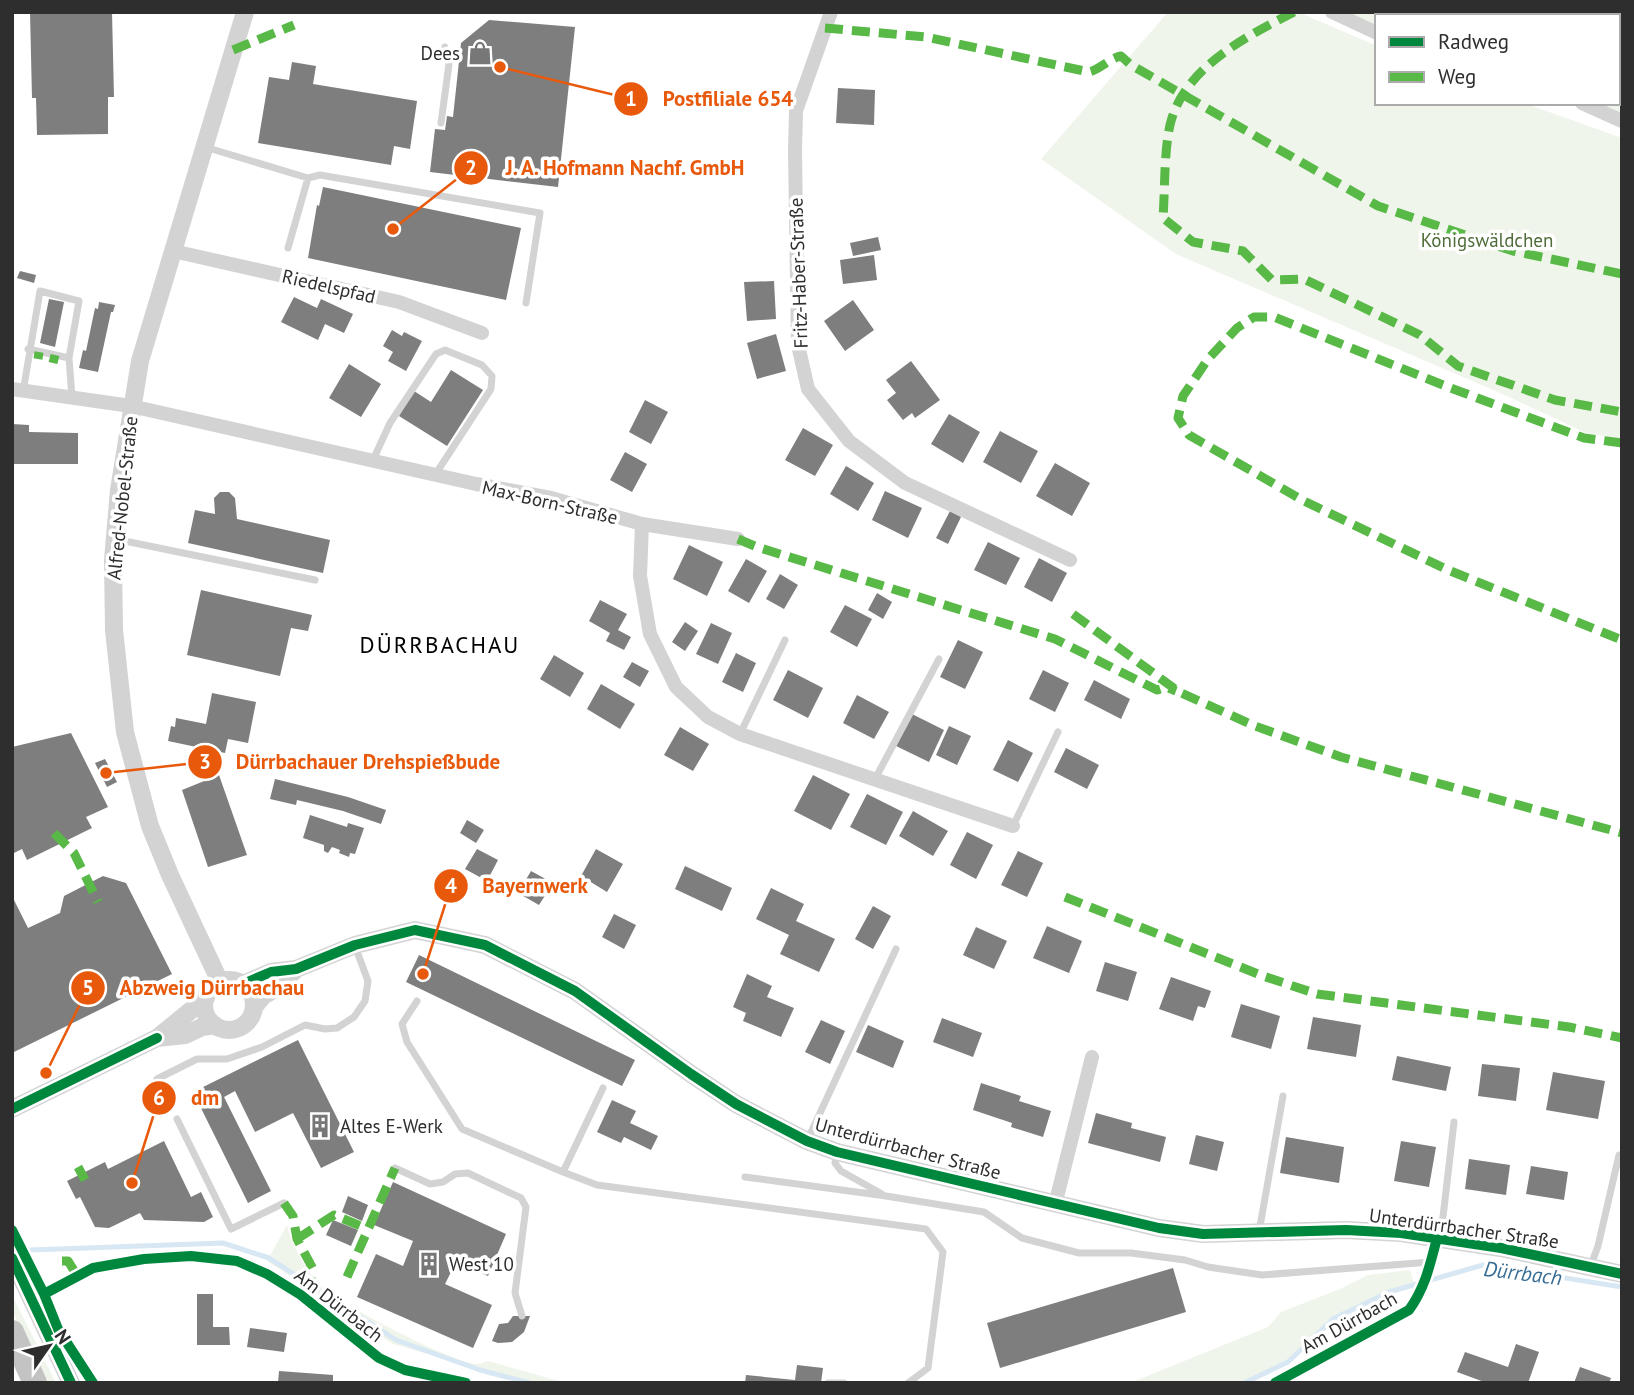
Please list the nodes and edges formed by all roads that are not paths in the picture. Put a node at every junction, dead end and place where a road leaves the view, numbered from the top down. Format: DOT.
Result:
graph roads {
  1 [pos="245,12"];
  2 [pos="831,12"];
  3 [pos="1332,12"];
  4 [pos="1375,32"];
  5 [pos="444,47"];
  6 [pos="1586,105"];
  7 [pos="1622,121"];
  8 [pos="441,123"];
  9 [pos="204,146"];
  10 [pos="308,178"];
  11 [pos="288,248"];
  12 [pos="173,251"];
  13 [pos="526,303"];
  14 [pos="482,333"];
  15 [pos="28,349"];
  16 [pos="69,358"];
  17 [pos="18,390"];
  18 [pos="72,398"];
  19 [pos="131,406"];
  20 [pos="373,461"];
  21 [pos="435,475"];
  22 [pos="642,524"];
  23 [pos="115,538"];
  24 [pos="738,539"];
  25 [pos="1070,560"];
  26 [pos="315,580"];
  27 [pos="785,640"];
  28 [pos="939,659"];
  29 [pos="1058,732"];
  30 [pos="740,734"];
  31 [pos="875,779"];
  32 [pos="1013,826"];
  33 [pos="355,946"];
  34 [pos="896,949"];
  35 [pos="296,969"];
  36 [pos="220,982"];
  37 [pos="243,984"];
  38 [pos="206,998"];
  39 [pos="417,1001"];
  40 [pos="254,1007"];
  41 [pos="215,1025"];
  42 [pos="157,1038"];
  43 [pos="1092,1058"];
  44 [pos="157,1079"];
  45 [pos="603,1088"];
  46 [pos="1283,1096"];
  47 [pos="12,1109"];
  48 [pos="177,1119"];
  49 [pos="1454,1122"];
  50 [pos="807,1141"];
  51 [pos="837,1152"];
  52 [pos="1619,1155"];
  53 [pos="395,1168"];
  54 [pos="564,1172"];
  55 [pos="745,1177"];
  56 [pos="886,1196"];
  57 [pos="285,1203"];
  58 [pos="1055,1205"];
  59 [pos="1259,1233"];
  60 [pos="1437,1238"];
  61 [pos="12,1258"];
  62 [pos="1591,1265"];
  63 [pos="1430,1269"];
  64 [pos="1622,1273"];
  65 [pos="32,1300"];
  66 [pos="522,1316"];
  67 [pos="12,1332"];
  68 [pos="35,1383"];
  69 [pos="71,1383"];
  70 [pos="466,1383"];
  71 [pos="828,1383"];
  72 [pos="844,1383"];
  73 [pos="908,1383"];
  74 [pos="1275,1383"];
  1 -- 9 [label="street, Alfred-Nobel-Straße"];
  2 -- 25 [label="street, Fritz-Haber-Straße"];
  3 -- 4 [label="street"];
  5 -- 8 [label="lane"];
  6 -- 7 [label="street"];
  9 -- 10 [label="lane"];
  9 -- 12 [label="street, Alfred-Nobel-Straße"];
  10 -- 11 [label="lane"];
  10 -- 13 [label="lane"];
  12 -- 14 [label="street, Riedelspfad"];
  12 -- 19 [label="street, Alfred-Nobel-Straße"];
  15 -- 16 [label="lane"];
  15 -- 16 [label="lane"];
  15 -- 17 [label="lane"];
  16 -- 18 [label="lane"];
  17 -- 18 [label="street, Max-Born-Straße"];
  18 -- 19 [label="street, Max-Born-Straße"];
  19 -- 20 [label="street, Max-Born-Straße"];
  19 -- 23 [label="street, Alfred-Nobel-Straße"];
  20 -- 21 [label="street, Max-Born-Straße"];
  20 -- 21 [label="lane"];
  21 -- 22 [label="street, Max-Born-Straße"];
  22 -- 24 [label="street"];
  22 -- 30 [label="street, Max-Born-Straße"];
  23 -- 26 [label="lane"];
  23 -- 36 [label="street, Alfred-Nobel-Straße"];
  27 -- 30 [label="lane"];
  28 -- 31 [label="lane"];
  29 -- 32 [label="lane"];
  30 -- 31 [label="street, Max-Born-Straße"];
  31 -- 32 [label="street, Max-Born-Straße"];
  33 -- 35 [label="street, Unterdürrbacher Straße"];
  33 -- 44 [label="lane"];
  33 -- 50 [label="street, Unterdürrbacher Straße"];
  34 -- 50 [label="lane"];
  35 -- 37 [label="street, Unterdürrbacher Straße"];
  35 -- 40 [label="street, Unterdürrbacher Straße"];
  36 -- 37 [label="street"];
  36 -- 38 [label="street"];
  37 -- 40 [label="street"];
  38 -- 41 [label="street"];
  38 -- 42 [label="street"];
  39 -- 54 [label="lane"];
  40 -- 41 [label="street"];
  41 -- 42 [label="street"];
  42 -- 47 [label="street"];
  43 -- 58 [label="street"];
  45 -- 54 [label="lane"];
  46 -- 59 [label="lane"];
  48 -- 57 [label="lane"];
  49 -- 60 [label="lane"];
  50 -- 51 [label="street, Unterdürrbacher Straße"];
  51 -- 56 [label="lane"];
  51 -- 58 [label="street, Unterdürrbacher Straße"];
  52 -- 62 [label="lane"];
  53 -- 66 [label="lane"];
  54 -- 73 [label="lane"];
  55 -- 56 [label="lane"];
  56 -- 63 [label="lane"];
  58 -- 59 [label="street, Unterdürrbacher Straße"];
  59 -- 60 [label="street, Unterdürrbacher Straße"];
  60 -- 62 [label="street, Unterdürrbacher Straße"];
  60 -- 63 [label="street, Am Dürrbach"];
  61 -- 65 [label="street"];
  62 -- 64 [label="street, Unterdürrbacher Straße"];
  63 -- 74 [label="street, Am Dürrbach"];
  65 -- 69 [label="street"];
  65 -- 70 [label="street, Am Dürrbach"];
  67 -- 68 [label="highway"];
  71 -- 72 [label="lane"];
}
